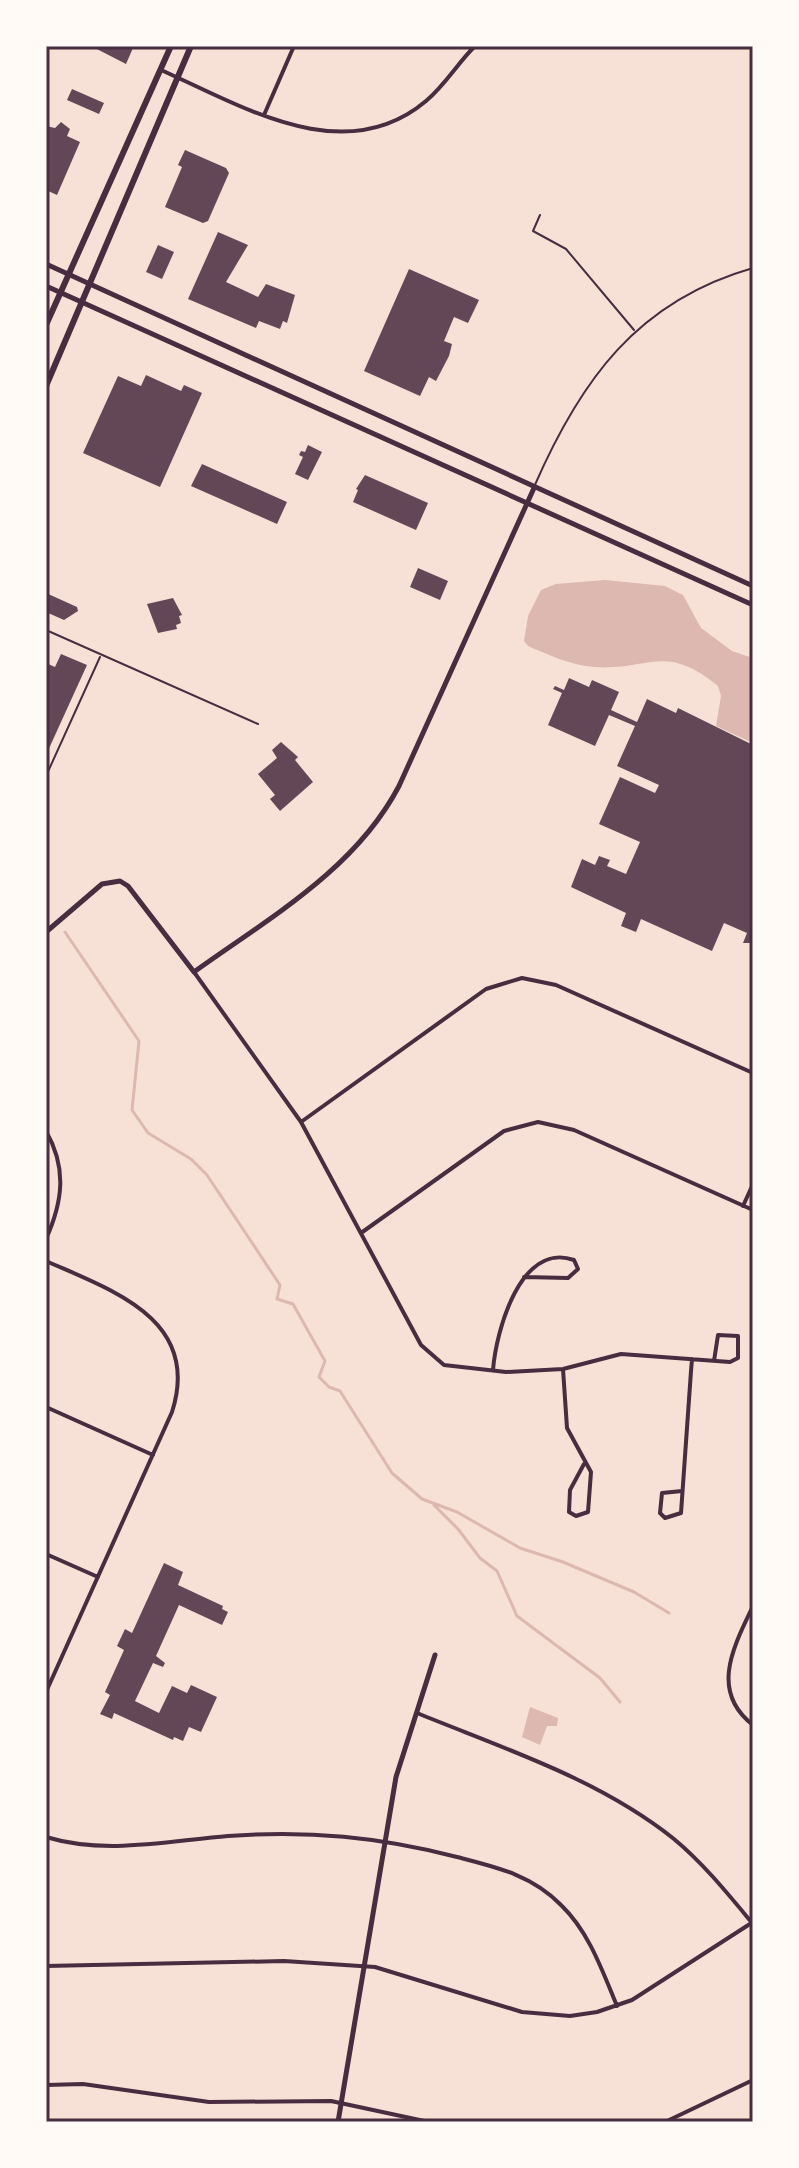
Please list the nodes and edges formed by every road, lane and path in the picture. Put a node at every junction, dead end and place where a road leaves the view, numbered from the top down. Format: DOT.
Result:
graph roads {
  1 [pos="171,46"];
  2 [pos="191,46"];
  3 [pos="294,46"];
  4 [pos="475,46"];
  5 [pos="161,70"];
  6 [pos="178,77"];
  7 [pos="264,115"];
  8 [pos="540,215"];
  9 [pos="46,264"];
  10 [pos="753,268"];
  11 [pos="69,274"];
  12 [pos="92,284"];
  13 [pos="46,286"];
  14 [pos="60,293"];
  15 [pos="83,303"];
  16 [pos="46,325"];
  17 [pos="634,331"];
  18 [pos="46,386"];
  19 [pos="534,488"];
  20 [pos="527,503"];
  21 [pos="753,586"];
  22 [pos="753,605"];
  23 [pos="46,630"];
  24 [pos="101,655"];
  25 [pos="258,724"];
  26 [pos="46,776"];
  27 [pos="46,932"];
  28 [pos="194,972"];
  29 [pos="753,1073"];
  30 [pos="301,1122"];
  31 [pos="46,1131"];
  32 [pos="753,1184"];
  33 [pos="743,1206"];
  34 [pos="753,1210"];
  35 [pos="361,1233"];
  36 [pos="46,1239"];
  37 [pos="46,1261"];
  38 [pos="524,1277"];
  39 [pos="692,1359"];
  40 [pos="714,1361"];
  41 [pos="563,1369"];
  42 [pos="493,1370"];
  43 [pos="46,1407"];
  44 [pos="153,1455"];
  45 [pos="584,1464"];
  46 [pos="682,1491"];
  47 [pos="46,1554"];
  48 [pos="98,1577"];
  49 [pos="753,1606"];
  50 [pos="435,1655"];
  51 [pos="46,1692"];
  52 [pos="415,1712"];
  53 [pos="753,1725"];
  54 [pos="46,1837"];
  55 [pos="384,1839"];
  56 [pos="753,1923"];
  57 [pos="46,1966"];
  58 [pos="364,1966"];
  59 [pos="617,2006"];
  60 [pos="753,2080"];
  61 [pos="46,2085"];
  62 [pos="342,2102"];
  63 [pos="338,2122"];
  64 [pos="429,2122"];
  65 [pos="665,2122"];
  1 -- 5 [label="main road"];
  2 -- 6 [label="main road"];
  3 -- 7 [label="street"];
  4 -- 7 [label="street"];
  5 -- 6 [label="street"];
  5 -- 11 [label="main road"];
  6 -- 7 [label="street"];
  6 -- 12 [label="main road"];
  8 -- 17 [label="lane"];
  9 -- 11 [label="main road"];
  10 -- 17 [label="lane"];
  11 -- 12 [label="main road"];
  11 -- 14 [label="main road"];
  12 -- 15 [label="main road"];
  12 -- 19 [label="main road"];
  13 -- 14 [label="main road"];
  14 -- 15 [label="main road"];
  14 -- 16 [label="main road"];
  15 -- 18 [label="main road"];
  15 -- 20 [label="main road"];
  17 -- 19 [label="lane"];
  19 -- 20 [label="main road"];
  19 -- 21 [label="main road"];
  20 -- 22 [label="main road"];
  20 -- 28 [label="main road"];
  23 -- 24 [label="lane"];
  24 -- 25 [label="lane"];
  24 -- 26 [label="lane"];
  27 -- 28 [label="main road"];
  28 -- 30 [label="street"];
  29 -- 30 [label="street"];
  30 -- 35 [label="street"];
  31 -- 36 [label="street"];
  32 -- 33 [label="street"];
  33 -- 34 [label="street"];
  33 -- 35 [label="street"];
  35 -- 42 [label="street"];
  37 -- 44 [label="street"];
  38 -- 38 [label="street"];
  38 -- 42 [label="street"];
  39 -- 40 [label="street"];
  39 -- 41 [label="street"];
  39 -- 46 [label="street"];
  40 -- 40 [label="street"];
  41 -- 42 [label="street"];
  41 -- 45 [label="street"];
  43 -- 44 [label="street"];
  44 -- 48 [label="street"];
  45 -- 45 [label="street"];
  46 -- 46 [label="street"];
  47 -- 48 [label="street"];
  48 -- 51 [label="street"];
  49 -- 53 [label="street"];
  50 -- 52 [label="main road"];
  52 -- 55 [label="main road"];
  52 -- 56 [label="street"];
  54 -- 55 [label="street"];
  55 -- 58 [label="main road"];
  55 -- 59 [label="street"];
  56 -- 59 [label="street"];
  57 -- 58 [label="street"];
  58 -- 59 [label="street"];
  58 -- 62 [label="main road"];
  60 -- 65 [label="street"];
  61 -- 62 [label="street"];
  62 -- 63 [label="main road"];
  62 -- 64 [label="street"];
}
